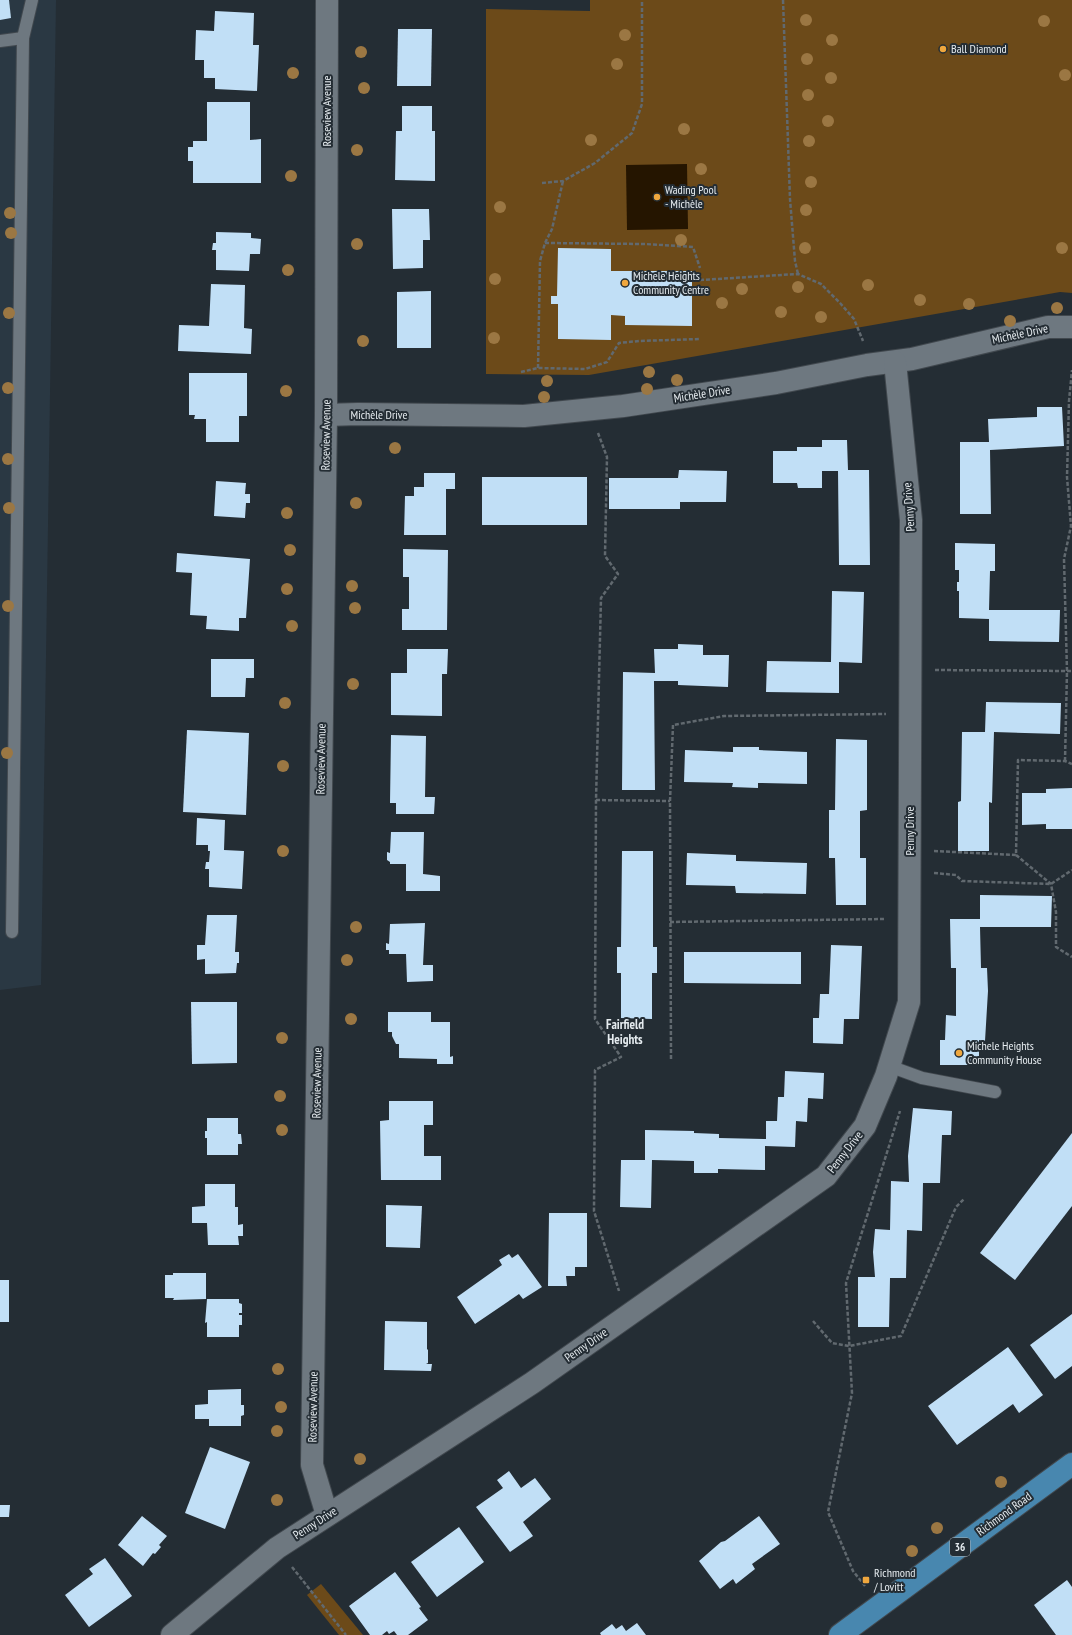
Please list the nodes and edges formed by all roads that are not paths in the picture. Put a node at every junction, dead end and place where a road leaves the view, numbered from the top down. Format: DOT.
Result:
graph roads {
  1 [pos="32,0"];
  2 [pos="327,0"];
  3 [pos="24,38"];
  4 [pos="0,41"];
  5 [pos="1072,327"];
  6 [pos="895,362"];
  7 [pos="326,416"];
  8 [pos="12,932"];
  9 [pos="889,1066"];
  10 [pos="995,1092"];
  11 [pos="1072,1464"];
  12 [pos="327,1515"];
  13 [pos="845,1633"];
  14 [pos="172,1635"];
  1 -- 3 [label="lane"];
  2 -- 7 [label="street, Roseview Avenue"];
  3 -- 4 [label="lane"];
  3 -- 8 [label="lane"];
  5 -- 6 [label="street, Michèle Drive"];
  6 -- 7 [label="street, Michèle Drive"];
  6 -- 9 [label="street, Penny Drive"];
  7 -- 12 [label="street, Roseview Avenue"];
  9 -- 10 [label="lane"];
  9 -- 12 [label="street, Penny Drive"];
  11 -- 13 [label="main road, Richmond Road / 36"];
  12 -- 14 [label="street, Penny Drive"];
}
